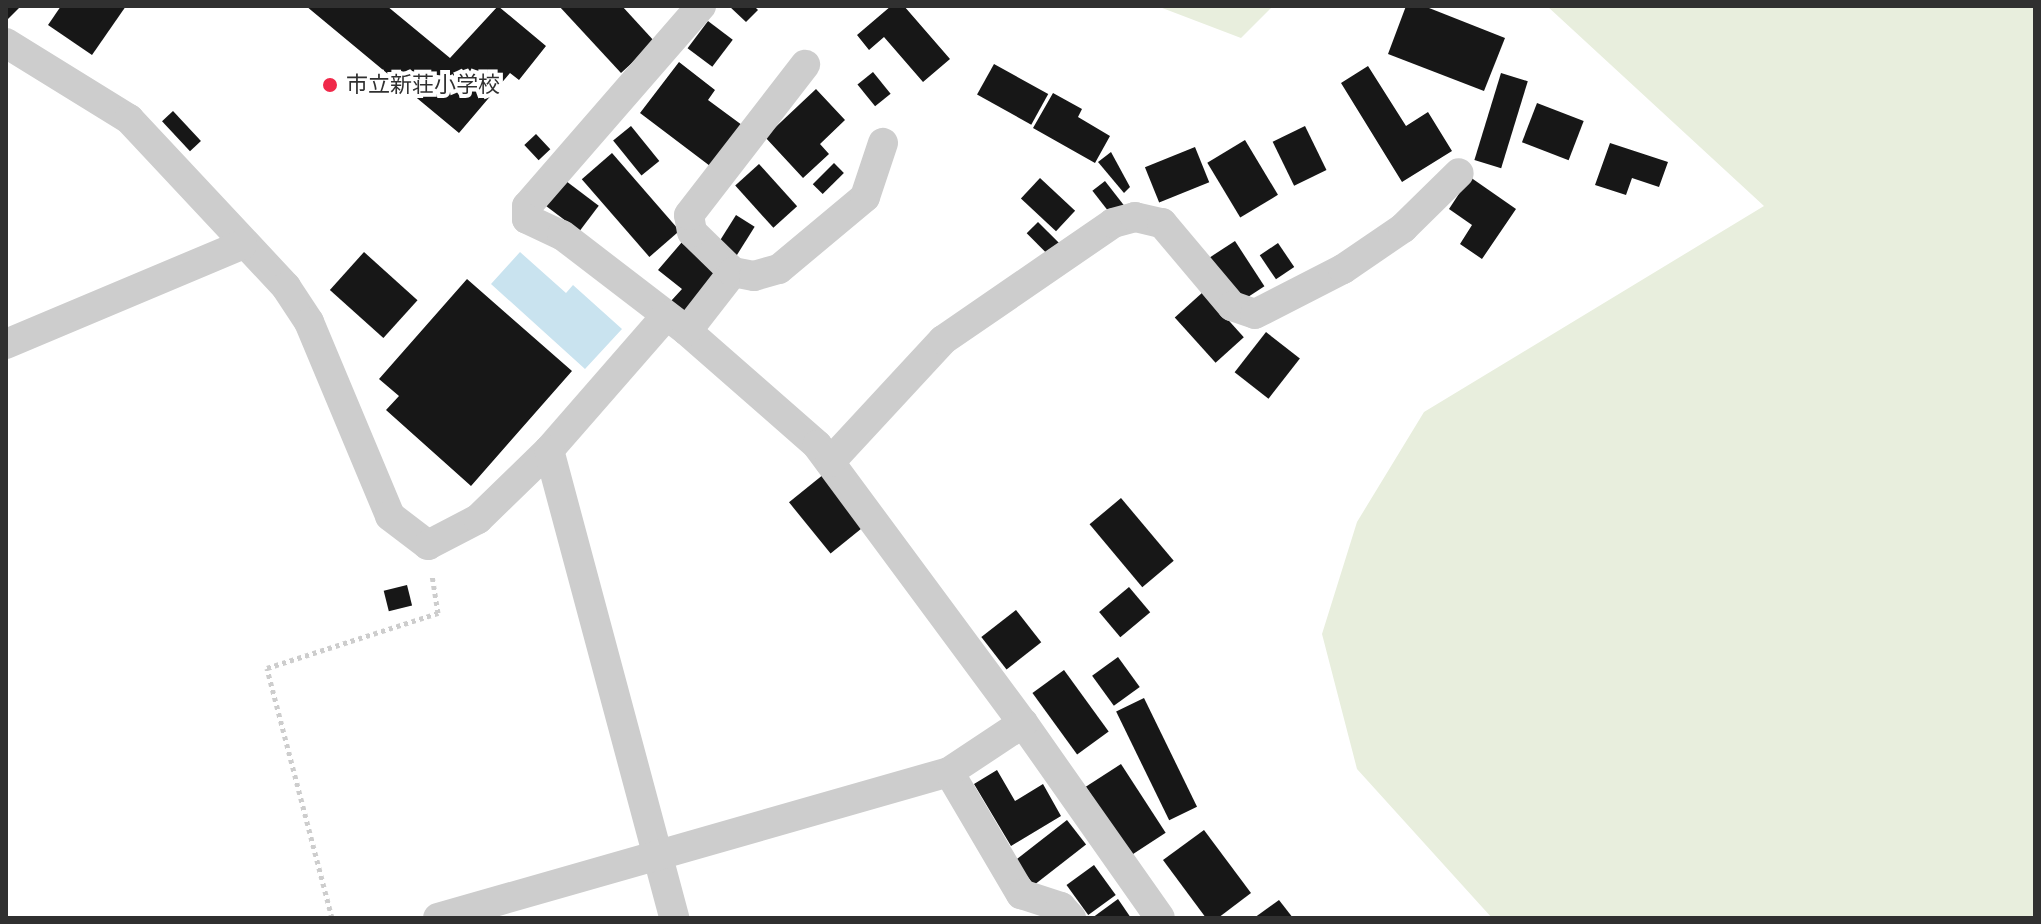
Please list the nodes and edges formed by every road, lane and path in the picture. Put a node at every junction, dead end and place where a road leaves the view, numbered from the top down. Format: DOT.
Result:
graph roads {
  1 [pos="701,6"];
  2 [pos="6,43"];
  3 [pos="805,65"];
  4 [pos="883,143"];
  5 [pos="1459,173"];
  6 [pos="242,245"];
  7 [pos="733,272"];
  8 [pos="676,324"];
  9 [pos="6,344"];
  10 [pos="549,450"];
  11 [pos="830,462"];
  12 [pos="428,545"];
  13 [pos="1023,723"];
  14 [pos="949,772"];
  15 [pos="658,858"];
  16 [pos="332,918"];
  17 [pos="438,918"];
  18 [pos="674,918"];
  19 [pos="1071,918"];
  20 [pos="1160,918"];
  1 -- 8 [label="street"];
  2 -- 6 [label="street"];
  3 -- 7 [label="street"];
  4 -- 7 [label="street"];
  5 -- 11 [label="street"];
  6 -- 9 [label="street"];
  6 -- 12 [label="street"];
  7 -- 8 [label="street"];
  8 -- 10 [label="street"];
  8 -- 11 [label="street"];
  10 -- 12 [label="street"];
  10 -- 15 [label="street"];
  11 -- 13 [label="street"];
  12 -- 16 [label="path"];
  13 -- 14 [label="street"];
  13 -- 20 [label="street"];
  14 -- 15 [label="street"];
  14 -- 19 [label="street"];
  15 -- 17 [label="street"];
  15 -- 18 [label="street"];
}
